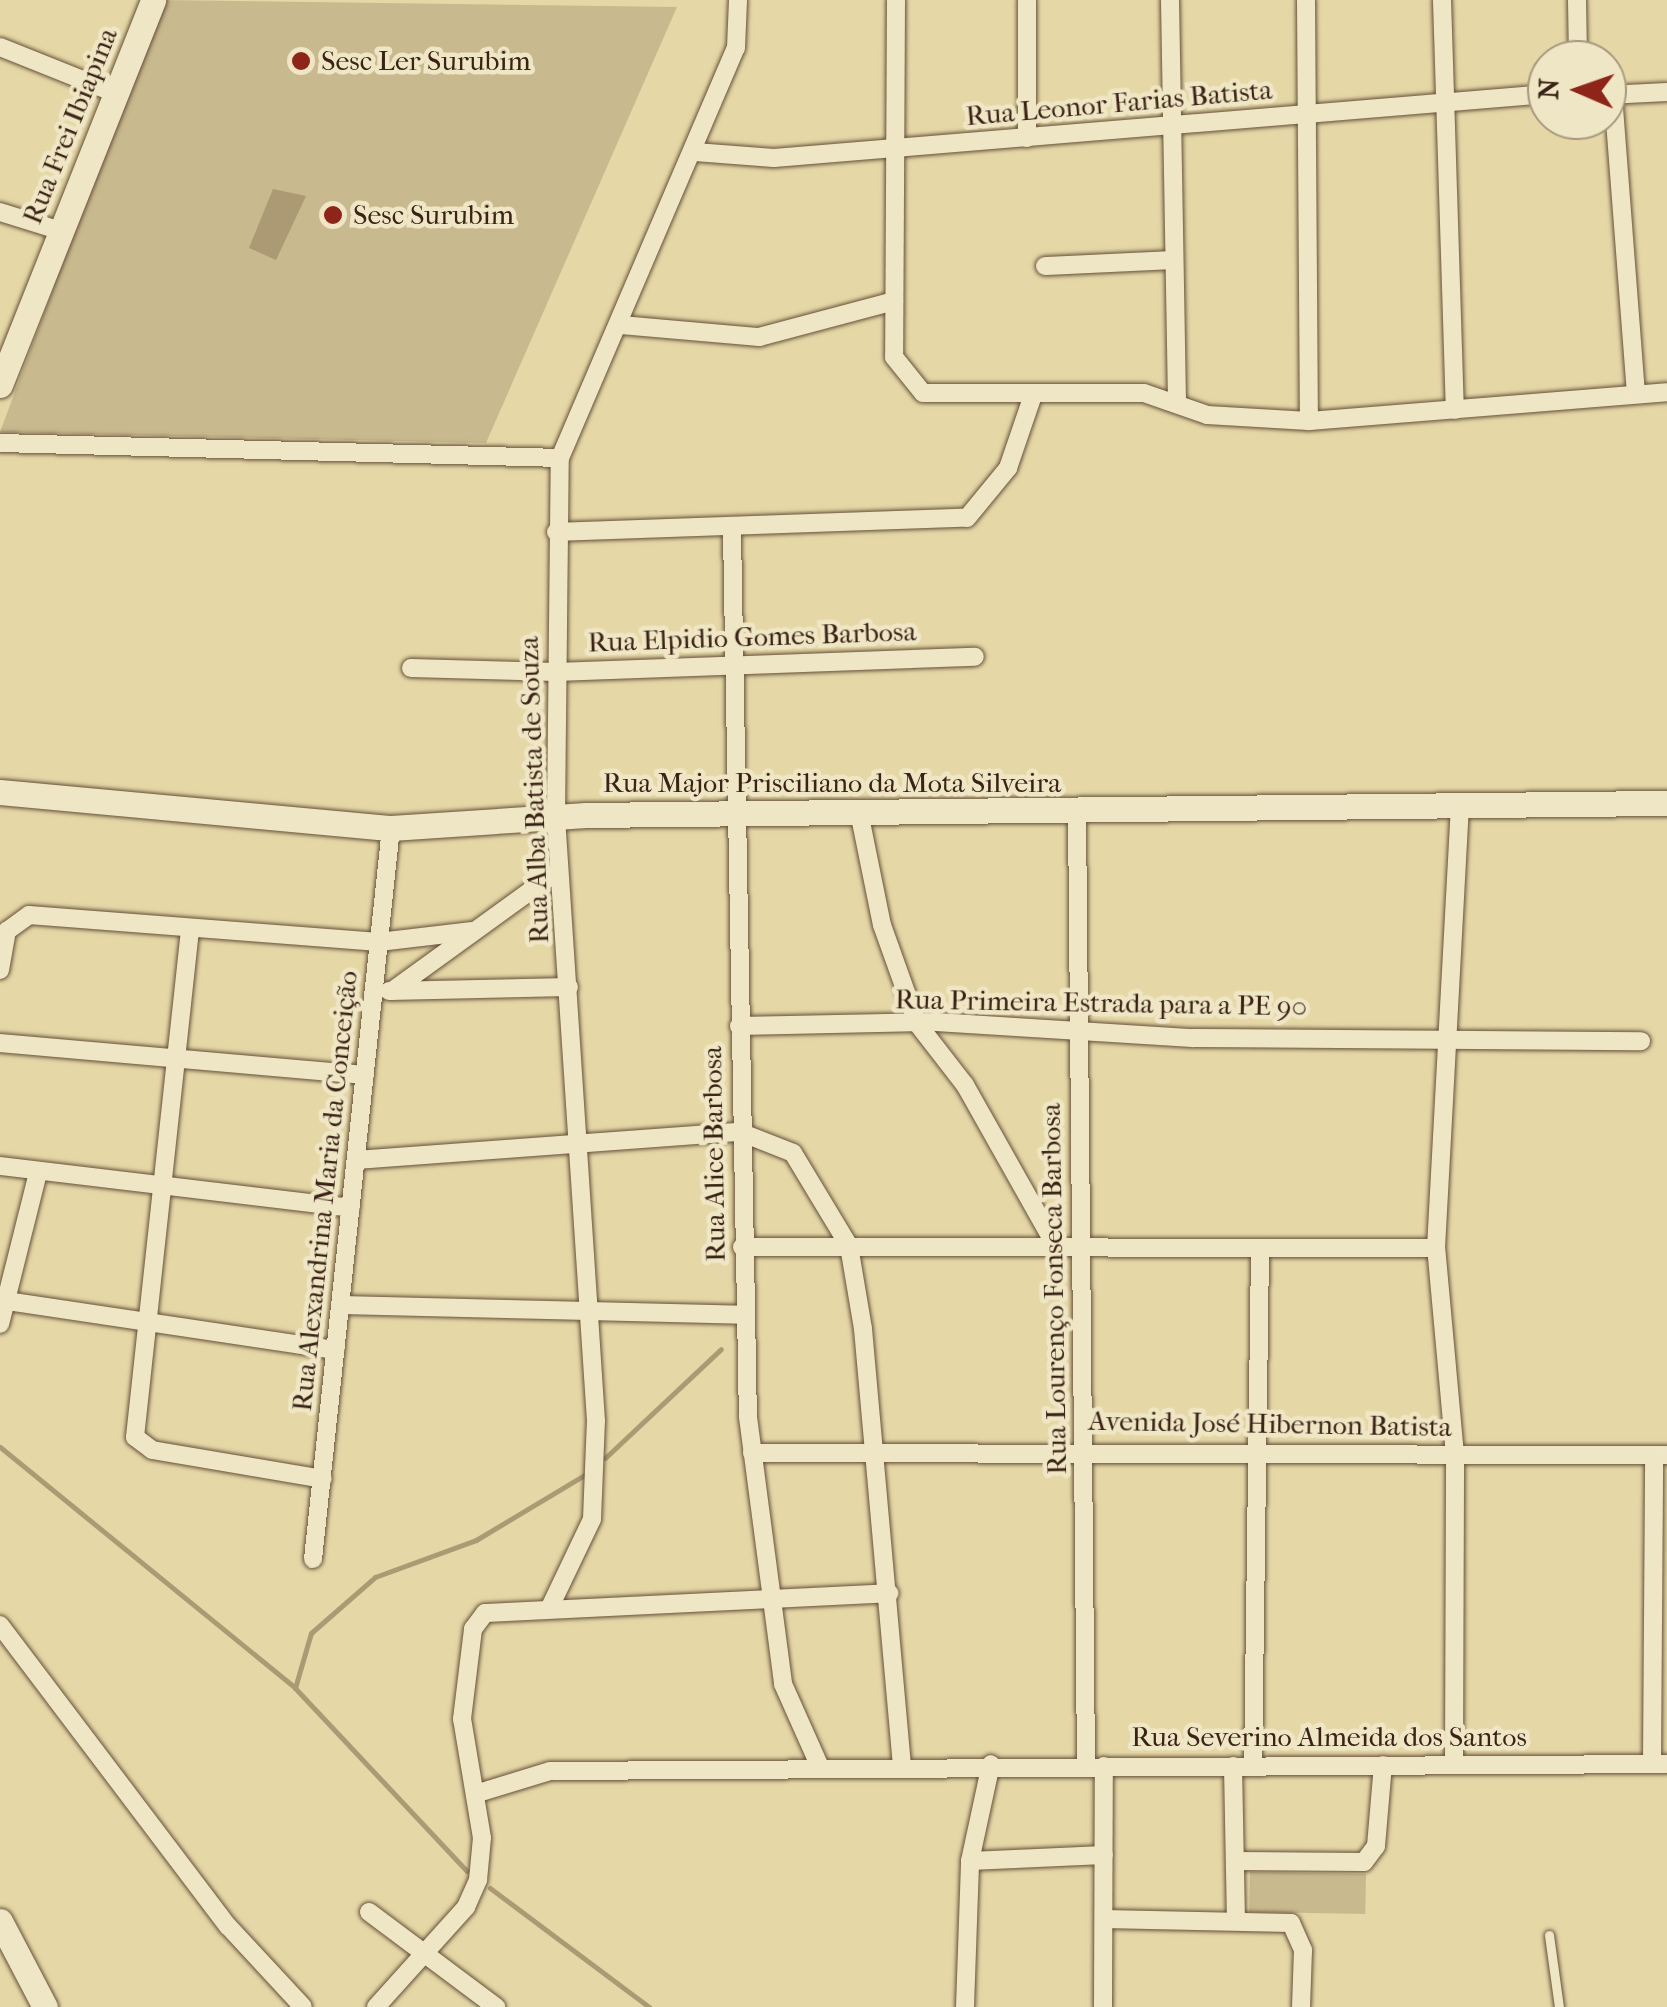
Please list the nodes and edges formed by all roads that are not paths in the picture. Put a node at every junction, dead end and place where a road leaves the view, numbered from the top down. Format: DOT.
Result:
graph roads {
  1 [pos="152,0"];
  2 [pos="738,0"];
  3 [pos="896,0"];
  4 [pos="1027,0"];
  5 [pos="1170,0"];
  6 [pos="1306,0"];
  7 [pos="1442,0"];
  8 [pos="1578,0"];
  9 [pos="1578,40"];
  10 [pos="0,46"];
  11 [pos="1667,92"];
  12 [pos="116,93"];
  13 [pos="1627,94"];
  14 [pos="1527,96"];
  15 [pos="1442,102"];
  16 [pos="1304,115"];
  17 [pos="1170,127"];
  18 [pos="1027,138"];
  19 [pos="1614,140"];
  20 [pos="896,148"];
  21 [pos="695,152"];
  22 [pos="0,212"];
  23 [pos="61,232"];
  24 [pos="1170,260"];
  25 [pos="1045,266"];
  26 [pos="894,301"];
  27 [pos="621,325"];
  28 [pos="1,378"];
  29 [pos="1666,390"];
  30 [pos="1636,392"];
  31 [pos="1032,398"];
  32 [pos="1178,400"];
  33 [pos="1454,410"];
  34 [pos="1309,421"];
  35 [pos="0,443"];
  36 [pos="560,458"];
  37 [pos="732,531"];
  38 [pos="556,532"];
  39 [pos="975,657"];
  40 [pos="733,665"];
  41 [pos="411,668"];
  42 [pos="556,672"];
  43 [pos="0,792"];
  44 [pos="1667,803"];
  45 [pos="1460,806"];
  46 [pos="1077,811"];
  47 [pos="859,812"];
  48 [pos="738,816"];
  49 [pos="556,818"];
  50 [pos="391,828"];
  51 [pos="558,870"];
  52 [pos="190,930"];
  53 [pos="472,931"];
  54 [pos="379,942"];
  55 [pos="0,970"];
  56 [pos="569,987"];
  57 [pos="383,992"];
  58 [pos="918,1023"];
  59 [pos="740,1026"];
  60 [pos="1079,1029"];
  61 [pos="1449,1036"];
  62 [pos="1642,1041"];
  63 [pos="0,1042"];
  64 [pos="177,1059"];
  65 [pos="364,1075"];
  66 [pos="740,1132"];
  67 [pos="580,1147"];
  68 [pos="356,1160"];
  69 [pos="0,1166"];
  70 [pos="38,1173"];
  71 [pos="166,1188"];
  72 [pos="350,1208"];
  73 [pos="1055,1245"];
  74 [pos="1081,1245"];
  75 [pos="848,1246"];
  76 [pos="742,1247"];
  77 [pos="1260,1248"];
  78 [pos="1436,1248"];
  79 [pos="4,1301"];
  80 [pos="340,1305"];
  81 [pos="744,1316"];
  82 [pos="591,1318"];
  83 [pos="151,1321"];
  84 [pos="0,1324"];
  85 [pos="336,1350"];
  86 [pos="1083,1449"];
  87 [pos="876,1451"];
  88 [pos="752,1453"];
  89 [pos="1261,1454"];
  90 [pos="1455,1455"];
  91 [pos="1661,1455"];
  92 [pos="322,1479"];
  93 [pos="313,1559"];
  94 [pos="890,1593"];
  95 [pos="771,1595"];
  96 [pos="551,1605"];
  97 [pos="0,1625"];
  98 [pos="902,1762"];
  99 [pos="1454,1763"];
  100 [pos="991,1764"];
  101 [pos="1383,1765"];
  102 [pos="1663,1765"];
  103 [pos="819,1766"];
  104 [pos="1096,1766"];
  105 [pos="1233,1766"];
  106 [pos="1253,1766"];
  107 [pos="475,1794"];
  108 [pos="1104,1855"];
  109 [pos="970,1861"];
  110 [pos="1236,1861"];
  111 [pos="369,1912"];
  112 [pos="1104,1918"];
  113 [pos="1236,1918"];
  114 [pos="0,1921"];
  115 [pos="1549,1935"];
  116 [pos="425,1953"];
  117 [pos="45,2007"];
  118 [pos="303,2007"];
  119 [pos="376,2007"];
  120 [pos="496,2007"];
  121 [pos="964,2007"];
  122 [pos="1103,2007"];
  123 [pos="1301,2007"];
  124 [pos="1559,2007"];
  1 -- 12 [label="main road, Rua Frei Ibiapina"];
  2 -- 21 [label="street, Rua Alba Batista de Souza"];
  3 -- 20 [label="street"];
  4 -- 18 [label="street"];
  5 -- 17 [label="street"];
  6 -- 16 [label="street"];
  7 -- 15 [label="street"];
  8 -- 9 [label="street"];
  10 -- 12 [label="street"];
  11 -- 13 [label="street"];
  12 -- 23 [label="main road, Rua Frei Ibiapina"];
  14 -- 15 [label="street, Rua Leonor Farias Batista"];
  15 -- 16 [label="street, Rua Leonor Farias Batista"];
  15 -- 33 [label="street"];
  16 -- 17 [label="street, Rua Leonor Farias Batista"];
  16 -- 34 [label="street"];
  17 -- 18 [label="street, Rua Leonor Farias Batista"];
  17 -- 24 [label="street"];
  18 -- 20 [label="street, Rua Leonor Farias Batista"];
  19 -- 30 [label="street"];
  20 -- 21 [label="street, Rua Leonor Farias Batista"];
  20 -- 26 [label="street"];
  21 -- 27 [label="street, Rua Alba Batista de Souza"];
  22 -- 23 [label="street"];
  23 -- 28 [label="main road, Rua Frei Ibiapina"];
  24 -- 25 [label="street"];
  24 -- 32 [label="street"];
  26 -- 27 [label="street"];
  26 -- 31 [label="street"];
  27 -- 36 [label="street, Rua Alba Batista de Souza"];
  29 -- 30 [label="street"];
  30 -- 33 [label="street"];
  31 -- 32 [label="street"];
  31 -- 37 [label="street"];
  32 -- 34 [label="street"];
  33 -- 34 [label="street"];
  35 -- 36 [label="street"];
  36 -- 38 [label="street, Rua Alba Batista de Souza"];
  37 -- 38 [label="street"];
  37 -- 40 [label="street, Rua Alice Barbosa"];
  38 -- 42 [label="street, Rua Alba Batista de Souza"];
  39 -- 40 [label="street, Rua Elpidio Gomes Barbosa"];
  40 -- 42 [label="street, Rua Elpidio Gomes Barbosa"];
  40 -- 48 [label="street, Rua Alice Barbosa"];
  41 -- 42 [label="street, Rua Elpidio Gomes Barbosa"];
  42 -- 49 [label="street, Rua Alba Batista de Souza"];
  43 -- 50 [label="main road, Rua Major Prisciliano da Mota Silveira"];
  44 -- 45 [label="main road, Rua Major Prisciliano da Mota Silveira"];
  45 -- 46 [label="main road, Rua Major Prisciliano da Mota Silveira"];
  45 -- 61 [label="street"];
  46 -- 47 [label="main road, Rua Major Prisciliano da Mota Silveira"];
  46 -- 60 [label="street, Rua Lourenço Fonseca Barbosa"];
  47 -- 48 [label="main road, Rua Major Prisciliano da Mota Silveira"];
  47 -- 58 [label="street"];
  48 -- 49 [label="main road, Rua Major Prisciliano da Mota Silveira"];
  48 -- 59 [label="street, Rua Alice Barbosa"];
  49 -- 50 [label="main road, Rua Major Prisciliano da Mota Silveira"];
  49 -- 51 [label="street, Rua Alba Batista de Souza"];
  50 -- 54 [label="street, Rua Alexandrina Maria da Conceição"];
  51 -- 53 [label="street"];
  51 -- 56 [label="street, Rua Alba Batista de Souza"];
  52 -- 54 [label="street"];
  52 -- 55 [label="street"];
  52 -- 64 [label="street"];
  53 -- 54 [label="street"];
  53 -- 57 [label="street"];
  54 -- 57 [label="street, Rua Alexandrina Maria da Conceição"];
  56 -- 57 [label="street"];
  56 -- 67 [label="street, Rua Alba Batista de Souza"];
  57 -- 65 [label="street, Rua Alexandrina Maria da Conceição"];
  58 -- 59 [label="street, Rua Primeira Estrada para a PE 90"];
  58 -- 60 [label="street, Rua Primeira Estrada para a PE 90"];
  58 -- 73 [label="street"];
  59 -- 66 [label="street, Rua Alice Barbosa"];
  60 -- 61 [label="street, Rua Primeira Estrada para a PE 90"];
  60 -- 74 [label="street, Rua Lourenço Fonseca Barbosa"];
  61 -- 62 [label="street, Rua Primeira Estrada para a PE 90"];
  61 -- 78 [label="street"];
  63 -- 64 [label="street"];
  64 -- 65 [label="street"];
  64 -- 71 [label="street"];
  65 -- 68 [label="street, Rua Alexandrina Maria da Conceição"];
  66 -- 67 [label="street"];
  66 -- 75 [label="street"];
  66 -- 76 [label="street, Rua Alice Barbosa"];
  67 -- 68 [label="street"];
  67 -- 82 [label="street, Rua Alba Batista de Souza"];
  68 -- 72 [label="street, Rua Alexandrina Maria da Conceição"];
  69 -- 70 [label="street"];
  70 -- 71 [label="street"];
  70 -- 79 [label="street"];
  71 -- 72 [label="street"];
  71 -- 83 [label="street"];
  72 -- 80 [label="street, Rua Alexandrina Maria da Conceição"];
  73 -- 74 [label="street"];
  73 -- 75 [label="street"];
  74 -- 77 [label="street"];
  74 -- 86 [label="street, Rua Lourenço Fonseca Barbosa"];
  75 -- 76 [label="street"];
  75 -- 87 [label="street"];
  76 -- 81 [label="street, Rua Alice Barbosa"];
  77 -- 78 [label="street"];
  77 -- 89 [label="street"];
  78 -- 90 [label="street"];
  79 -- 83 [label="street"];
  79 -- 84 [label="street"];
  80 -- 82 [label="street"];
  80 -- 85 [label="street, Rua Alexandrina Maria da Conceição"];
  81 -- 82 [label="street"];
  81 -- 88 [label="street, Rua Alice Barbosa"];
  82 -- 96 [label="street, Rua Alba Batista de Souza"];
  83 -- 85 [label="street"];
  83 -- 92 [label="street"];
  85 -- 92 [label="street, Rua Alexandrina Maria da Conceição"];
  86 -- 87 [label="street, Avenida José Hibernon Batista"];
  86 -- 89 [label="street, Avenida José Hibernon Batista"];
  86 -- 104 [label="street, Rua Lourenço Fonseca Barbosa"];
  87 -- 88 [label="street, Avenida José Hibernon Batista"];
  87 -- 94 [label="street"];
  88 -- 95 [label="street, Rua Alice Barbosa"];
  89 -- 90 [label="street, Avenida José Hibernon Batista"];
  89 -- 106 [label="street"];
  90 -- 91 [label="street, Avenida José Hibernon Batista"];
  90 -- 99 [label="street"];
  91 -- 102 [label="street"];
  92 -- 93 [label="street, Rua Alexandrina Maria da Conceição"];
  94 -- 95 [label="street"];
  94 -- 98 [label="street"];
  95 -- 96 [label="street"];
  95 -- 103 [label="street, Rua Alice Barbosa"];
  96 -- 107 [label="street"];
  97 -- 118 [label="street"];
  98 -- 100 [label="street, Rua Severino Almeida dos Santos"];
  98 -- 103 [label="street, Rua Severino Almeida dos Santos"];
  99 -- 101 [label="street, Rua Severino Almeida dos Santos"];
  99 -- 102 [label="street, Rua Severino Almeida dos Santos"];
  100 -- 104 [label="street, Rua Severino Almeida dos Santos"];
  100 -- 109 [label="street"];
  101 -- 106 [label="street, Rua Severino Almeida dos Santos"];
  101 -- 110 [label="street"];
  103 -- 107 [label="street, Rua Severino Almeida dos Santos"];
  104 -- 105 [label="street, Rua Severino Almeida dos Santos"];
  104 -- 108 [label="street, Rua Lourenço Fonseca Barbosa"];
  105 -- 106 [label="street, Rua Severino Almeida dos Santos"];
  105 -- 110 [label="street"];
  107 -- 116 [label="street"];
  108 -- 109 [label="street"];
  108 -- 112 [label="street, Rua Lourenço Fonseca Barbosa"];
  109 -- 121 [label="street"];
  110 -- 113 [label="street"];
  111 -- 116 [label="street"];
  112 -- 113 [label="street"];
  112 -- 122 [label="street, Rua Lourenço Fonseca Barbosa"];
  113 -- 123 [label="street"];
  114 -- 117 [label="main road"];
  115 -- 124 [label="lane"];
  116 -- 119 [label="street"];
  116 -- 120 [label="street"];
}
